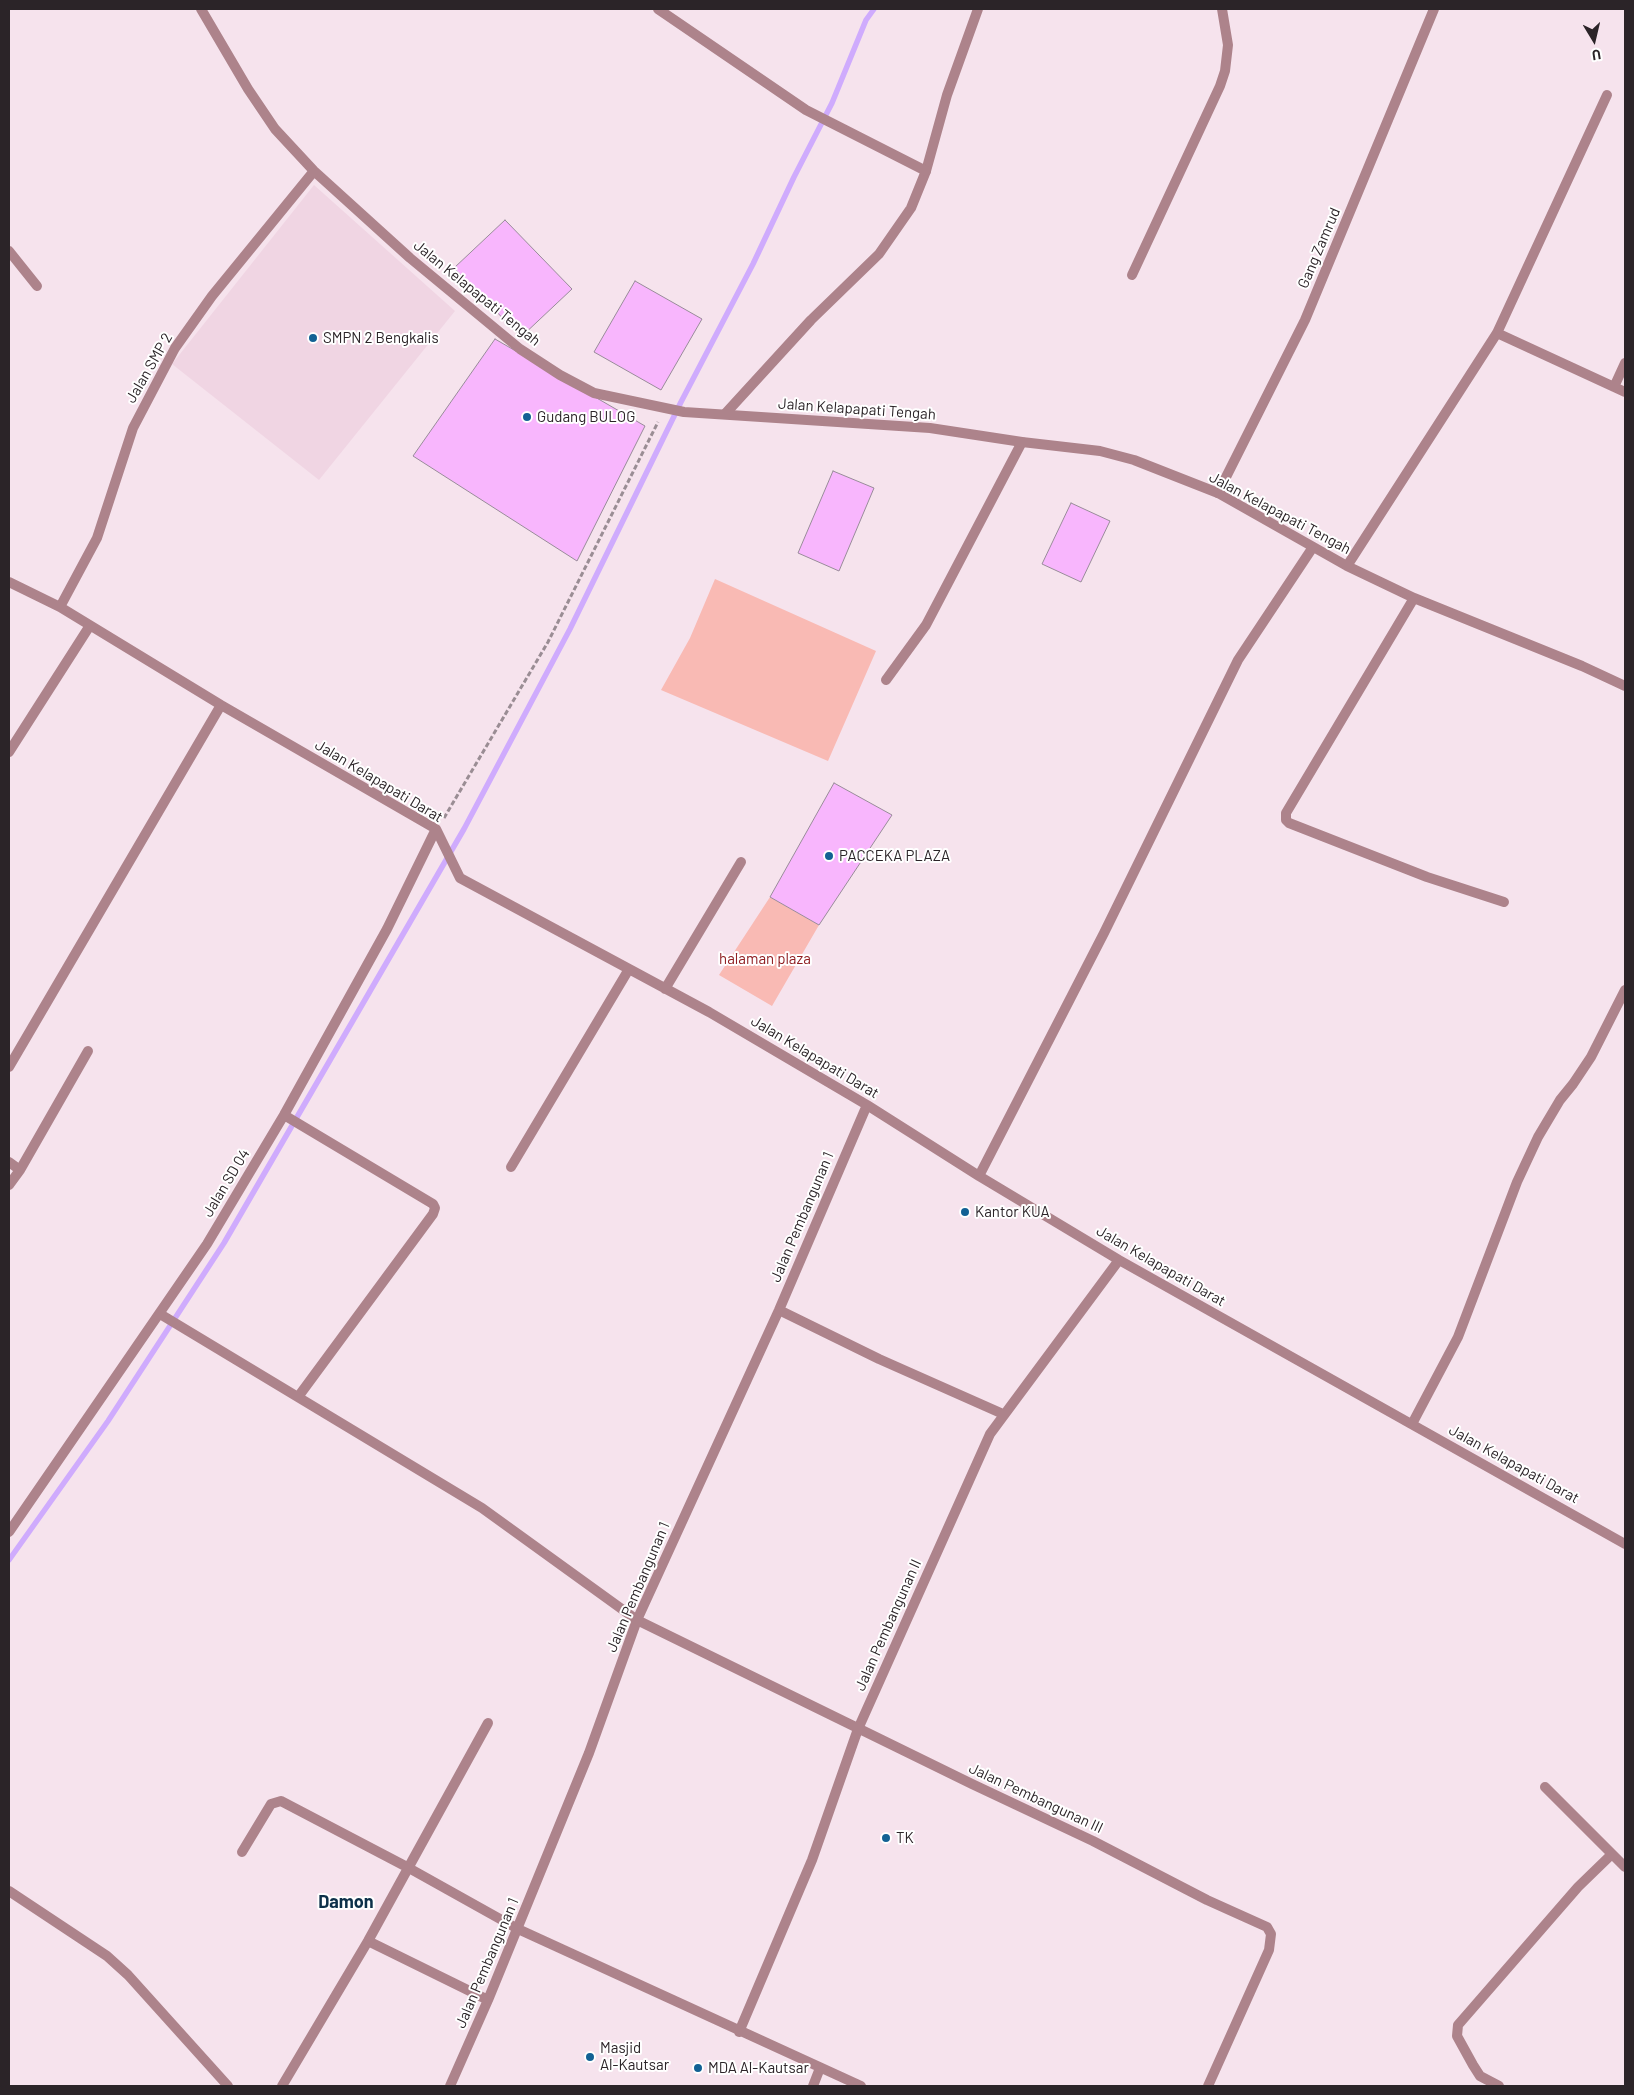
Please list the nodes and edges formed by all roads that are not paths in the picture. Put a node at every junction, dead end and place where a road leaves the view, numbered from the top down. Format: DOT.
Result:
graph roads {
  1 [pos="201,9"];
  2 [pos="658,9"];
  3 [pos="978,9"];
  4 [pos="1222,9"];
  5 [pos="1434,9"];
  6 [pos="1607,96"];
  7 [pos="314,171"];
  8 [pos="926,171"];
  9 [pos="9,251"];
  10 [pos="1132,276"];
  11 [pos="37,286"];
  12 [pos="1497,333"];
  13 [pos="1625,363"];
  14 [pos="1614,387"];
  15 [pos="1625,392"];
  16 [pos="726,414"];
  17 [pos="1022,442"];
  18 [pos="1218,493"];
  19 [pos="1313,547"];
  20 [pos="1348,566"];
  21 [pos="9,582"];
  22 [pos="1414,598"];
  23 [pos="60,607"];
  24 [pos="89,626"];
  25 [pos="886,680"];
  26 [pos="1625,686"];
  27 [pos="221,705"];
  28 [pos="9,752"];
  29 [pos="437,829"];
  30 [pos="741,862"];
  31 [pos="1504,902"];
  32 [pos="629,969"];
  33 [pos="665,989"];
  34 [pos="1625,990"];
  35 [pos="88,1051"];
  36 [pos="9,1067"];
  37 [pos="867,1105"];
  38 [pos="290,1119"];
  39 [pos="9,1162"];
  40 [pos="512,1168"];
  41 [pos="20,1170"];
  42 [pos="979,1176"];
  43 [pos="9,1185"];
  44 [pos="1119,1260"];
  45 [pos="778,1310"];
  46 [pos="164,1316"];
  47 [pos="298,1397"];
  48 [pos="1004,1414"];
  49 [pos="1412,1424"];
  50 [pos="9,1532"];
  51 [pos="1625,1544"];
  52 [pos="637,1620"];
  53 [pos="488,1723"];
  54 [pos="858,1729"];
  55 [pos="1544,1787"];
  56 [pos="242,1852"];
  57 [pos="1612,1854"];
  58 [pos="407,1867"];
  59 [pos="1625,1867"];
  60 [pos="9,1891"];
  61 [pos="518,1929"];
  62 [pos="368,1941"];
  63 [pos="488,2000"];
  64 [pos="739,2032"];
  65 [pos="820,2068"];
  66 [pos="228,2086"];
  67 [pos="282,2086"];
  68 [pos="450,2086"];
  69 [pos="812,2086"];
  70 [pos="861,2086"];
  71 [pos="1208,2086"];
  72 [pos="1499,2086"];
  1 -- 7 [label="street, Jalan Kelapapati Tengah"];
  2 -- 8 [label="street"];
  3 -- 8 [label="street"];
  4 -- 10 [label="street"];
  5 -- 18 [label="street, Gang Zamrud"];
  6 -- 12 [label="street"];
  7 -- 16 [label="street, Jalan Kelapapati Tengah"];
  7 -- 23 [label="street, Jalan SMP 2"];
  8 -- 16 [label="street"];
  9 -- 11 [label="street"];
  12 -- 14 [label="street"];
  12 -- 20 [label="street"];
  13 -- 14 [label="street"];
  14 -- 15 [label="street"];
  16 -- 17 [label="street, Jalan Kelapapati Tengah"];
  17 -- 18 [label="street, Jalan Kelapapati Tengah"];
  17 -- 25 [label="street"];
  18 -- 19 [label="street, Jalan Kelapapati Tengah"];
  19 -- 20 [label="street, Jalan Kelapapati Tengah"];
  19 -- 42 [label="street"];
  20 -- 22 [label="street, Jalan Kelapapati Tengah"];
  21 -- 23 [label="street, Jalan Kelapapati Darat"];
  22 -- 26 [label="street, Jalan Kelapapati Tengah"];
  22 -- 31 [label="street"];
  23 -- 24 [label="street, Jalan Kelapapati Darat"];
  24 -- 27 [label="street, Jalan Kelapapati Darat"];
  24 -- 28 [label="street"];
  27 -- 29 [label="street, Jalan Kelapapati Darat"];
  27 -- 36 [label="street"];
  29 -- 32 [label="street, Jalan Kelapapati Darat"];
  29 -- 38 [label="street, Jalan SD 04"];
  30 -- 33 [label="street"];
  32 -- 33 [label="street, Jalan Kelapapati Darat"];
  32 -- 40 [label="street"];
  33 -- 37 [label="street, Jalan Kelapapati Darat"];
  34 -- 49 [label="street"];
  35 -- 41 [label="street"];
  37 -- 42 [label="street, Jalan Kelapapati Darat"];
  37 -- 45 [label="street, Jalan Pembangunan 1"];
  38 -- 46 [label="street, Jalan SD 04"];
  38 -- 47 [label="street"];
  39 -- 41 [label="street"];
  41 -- 43 [label="street"];
  42 -- 44 [label="street, Jalan Kelapapati Darat"];
  44 -- 48 [label="street, Jalan Pembangunan II"];
  44 -- 49 [label="street, Jalan Kelapapati Darat"];
  45 -- 48 [label="street"];
  45 -- 52 [label="street, Jalan Pembangunan 1"];
  46 -- 47 [label="street, Jalan Pembangunan III"];
  46 -- 50 [label="street, Jalan SD 04"];
  47 -- 52 [label="street, Jalan Pembangunan III"];
  48 -- 54 [label="street, Jalan Pembangunan II"];
  49 -- 51 [label="street, Jalan Kelapapati Darat"];
  52 -- 54 [label="street, Jalan Pembangunan III"];
  52 -- 61 [label="street, Jalan Pembangunan 1"];
  53 -- 58 [label="street"];
  54 -- 64 [label="street, Jalan Pembangunan II"];
  54 -- 71 [label="street, Jalan Pembangunan III"];
  55 -- 57 [label="street"];
  56 -- 58 [label="street"];
  57 -- 59 [label="street"];
  57 -- 72 [label="street"];
  58 -- 61 [label="street"];
  58 -- 62 [label="street"];
  60 -- 66 [label="street"];
  61 -- 63 [label="street, Jalan Pembangunan 1"];
  61 -- 64 [label="street"];
  62 -- 63 [label="street"];
  62 -- 67 [label="street"];
  63 -- 68 [label="street, Jalan Pembangunan 1"];
  64 -- 65 [label="street"];
  65 -- 69 [label="street"];
  65 -- 70 [label="street"];
}
